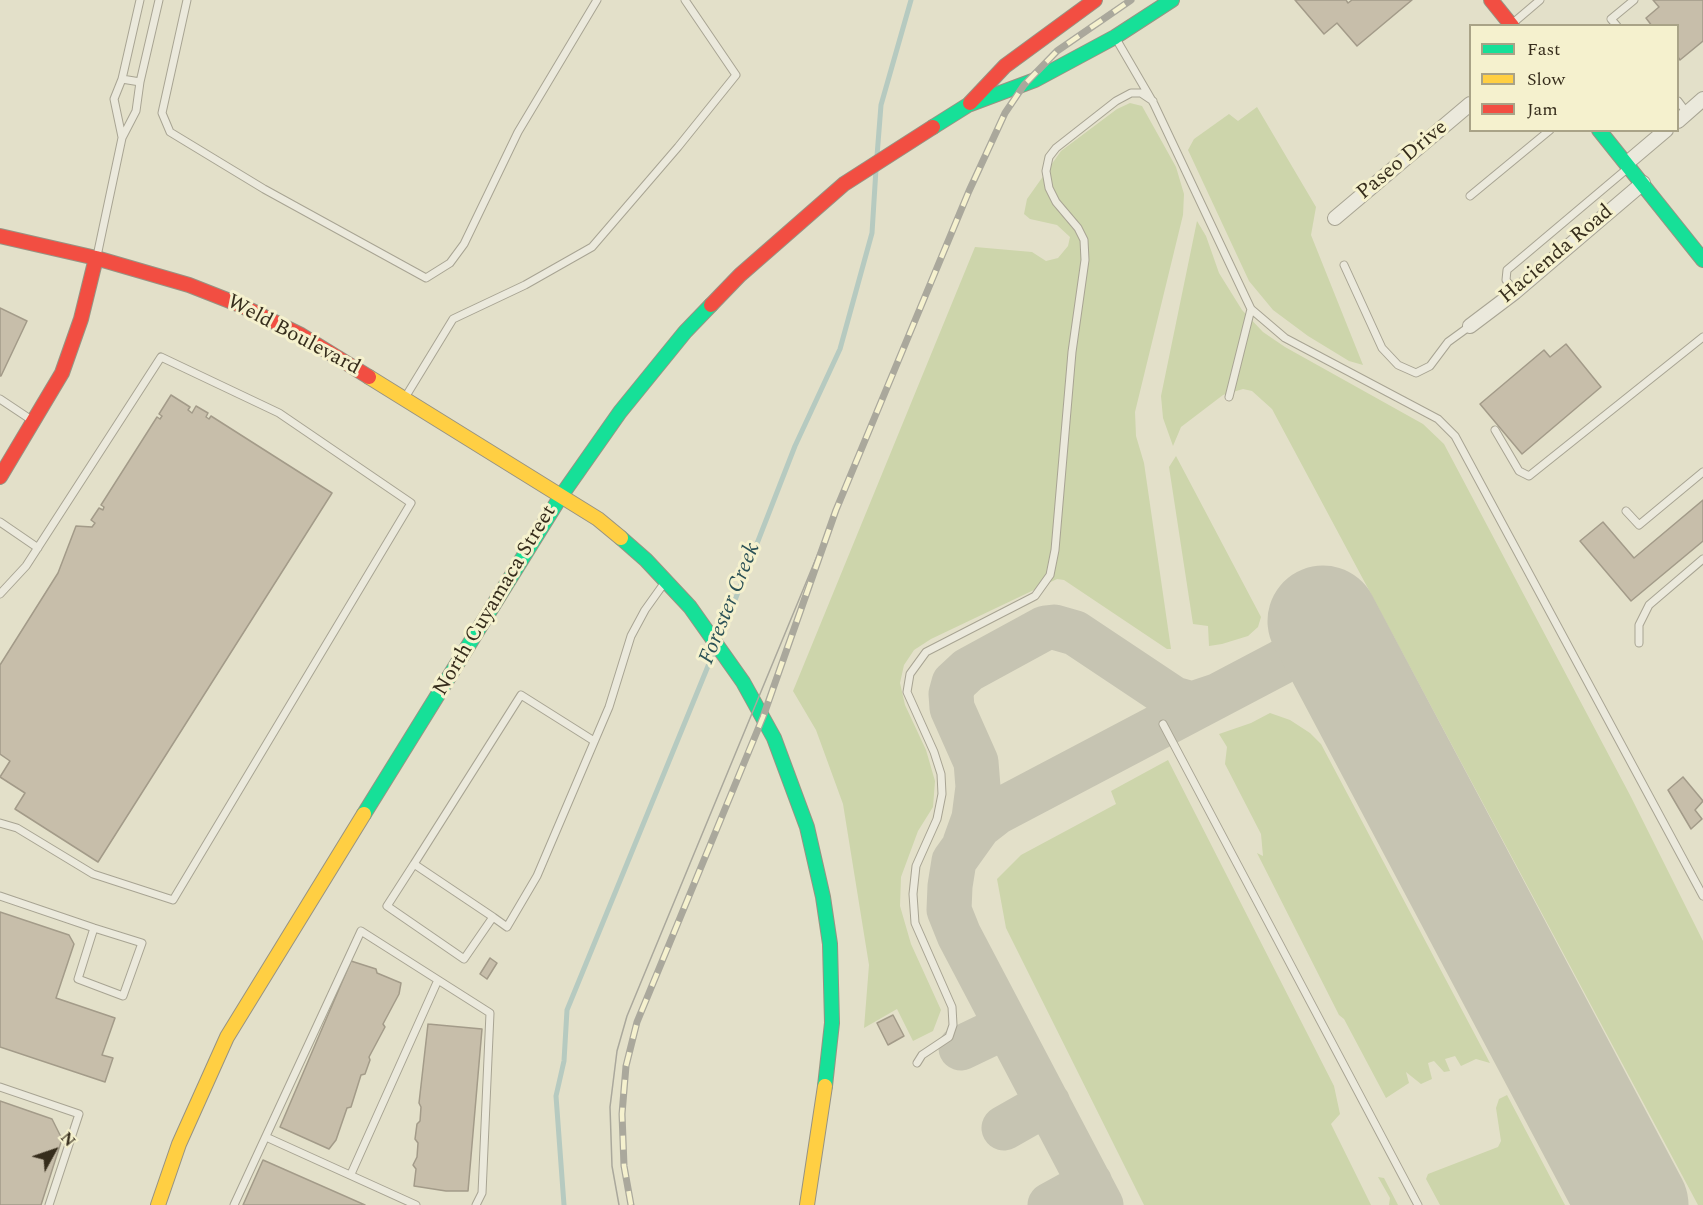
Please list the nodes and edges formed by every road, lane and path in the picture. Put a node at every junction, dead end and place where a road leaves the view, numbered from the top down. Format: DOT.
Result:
graph roads {
  1 [pos="140,0"];
  2 [pos="159,0"];
  3 [pos="187,0"];
  4 [pos="597,0"];
  5 [pos="685,0"];
  6 [pos="1095,0"];
  7 [pos="1172,0"];
  8 [pos="1491,0"];
  9 [pos="1540,0"];
  10 [pos="1634,0"];
  11 [pos="1511,24"];
  12 [pos="1513,24"];
  13 [pos="1615,24"];
  14 [pos="1115,38"];
  15 [pos="122,78"];
  16 [pos="140,82"];
  17 [pos="1703,99"];
  18 [pos="1153,101"];
  19 [pos="968,105"];
  20 [pos="1469,105"];
  21 [pos="1682,117"];
  22 [pos="1548,132"];
  23 [pos="1601,132"];
  24 [pos="1664,132"];
  25 [pos="122,138"];
  26 [pos="1628,165"];
  27 [pos="1643,183"];
  28 [pos="1470,195"];
  29 [pos="1335,218"];
  30 [pos="0,236"];
  31 [pos="96,258"];
  32 [pos="1703,260"];
  33 [pos="1344,265"];
  34 [pos="1515,292"];
  35 [pos="1251,309"];
  36 [pos="1470,326"];
  37 [pos="1703,337"];
  38 [pos="1229,397"];
  39 [pos="405,398"];
  40 [pos="0,399"];
  41 [pos="34,421"];
  42 [pos="1495,430"];
  43 [pos="2,470"];
  44 [pos="1703,472"];
  45 [pos="561,496"];
  46 [pos="1626,511"];
  47 [pos="0,522"];
  48 [pos="38,548"];
  49 [pos="1703,559"];
  50 [pos="667,580"];
  51 [pos="0,594"];
  52 [pos="1639,643"];
  53 [pos="1163,724"];
  54 [pos="594,741"];
  55 [pos="0,823"];
  56 [pos="414,864"];
  57 [pos="0,896"];
  58 [pos="1703,896"];
  59 [pos="493,917"];
  60 [pos="94,928"];
  61 [pos="438,980"];
  62 [pos="917,1063"];
  63 [pos="0,1086"];
  64 [pos="266,1137"];
  65 [pos="351,1174"];
  66 [pos="49,1205"];
  67 [pos="158,1205"];
  68 [pos="234,1205"];
  69 [pos="416,1205"];
  70 [pos="476,1205"];
  71 [pos="807,1205"];
  72 [pos="1418,1205"];
  1 -- 15 [label="lane"];
  2 -- 16 [label="lane"];
  3 -- 4 [label="lane"];
  5 -- 39 [label="lane"];
  6 -- 19 [label="main road, North Cuyamaca Street"];
  7 -- 14 [label="main road, North Cuyamaca Street"];
  8 -- 11 [label="main road"];
  9 -- 12 [label="lane"];
  10 -- 13 [label="lane"];
  14 -- 18 [label="lane"];
  14 -- 19 [label="main road, North Cuyamaca Street"];
  15 -- 16 [label="lane"];
  15 -- 25 [label="lane"];
  16 -- 25 [label="lane"];
  17 -- 21 [label="street"];
  18 -- 35 [label="lane"];
  18 -- 62 [label="lane"];
  19 -- 45 [label="main road, North Cuyamaca Street"];
  20 -- 29 [label="street, Paseo Drive"];
  22 -- 28 [label="lane"];
  23 -- 26 [label="main road"];
  24 -- 26 [label="street"];
  25 -- 31 [label="lane"];
  26 -- 27 [label="main road"];
  26 -- 34 [label="lane"];
  27 -- 32 [label="main road"];
  27 -- 34 [label="street, Hacienda Road"];
  30 -- 31 [label="main road, Weld Boulevard"];
  31 -- 39 [label="main road, Weld Boulevard"];
  31 -- 41 [label="main road"];
  33 -- 36 [label="lane"];
  34 -- 36 [label="street, Hacienda Road"];
  35 -- 38 [label="lane"];
  35 -- 58 [label="lane"];
  37 -- 42 [label="lane"];
  39 -- 45 [label="main road, Weld Boulevard"];
  40 -- 41 [label="lane"];
  41 -- 43 [label="main road"];
  44 -- 46 [label="lane"];
  45 -- 50 [label="main road, Weld Boulevard"];
  45 -- 67 [label="main road, North Cuyamaca Street"];
  47 -- 48 [label="lane"];
  48 -- 51 [label="lane"];
  48 -- 55 [label="lane"];
  49 -- 52 [label="lane"];
  50 -- 54 [label="lane"];
  50 -- 71 [label="main road, Weld Boulevard"];
  53 -- 72 [label="lane"];
  54 -- 56 [label="lane"];
  54 -- 59 [label="lane"];
  56 -- 59 [label="lane"];
  56 -- 59 [label="lane"];
  57 -- 60 [label="lane"];
  60 -- 60 [label="lane"];
  61 -- 64 [label="lane"];
  61 -- 65 [label="lane"];
  61 -- 70 [label="lane"];
  63 -- 66 [label="lane"];
  64 -- 65 [label="lane"];
  64 -- 68 [label="lane"];
  65 -- 69 [label="lane"];
}
